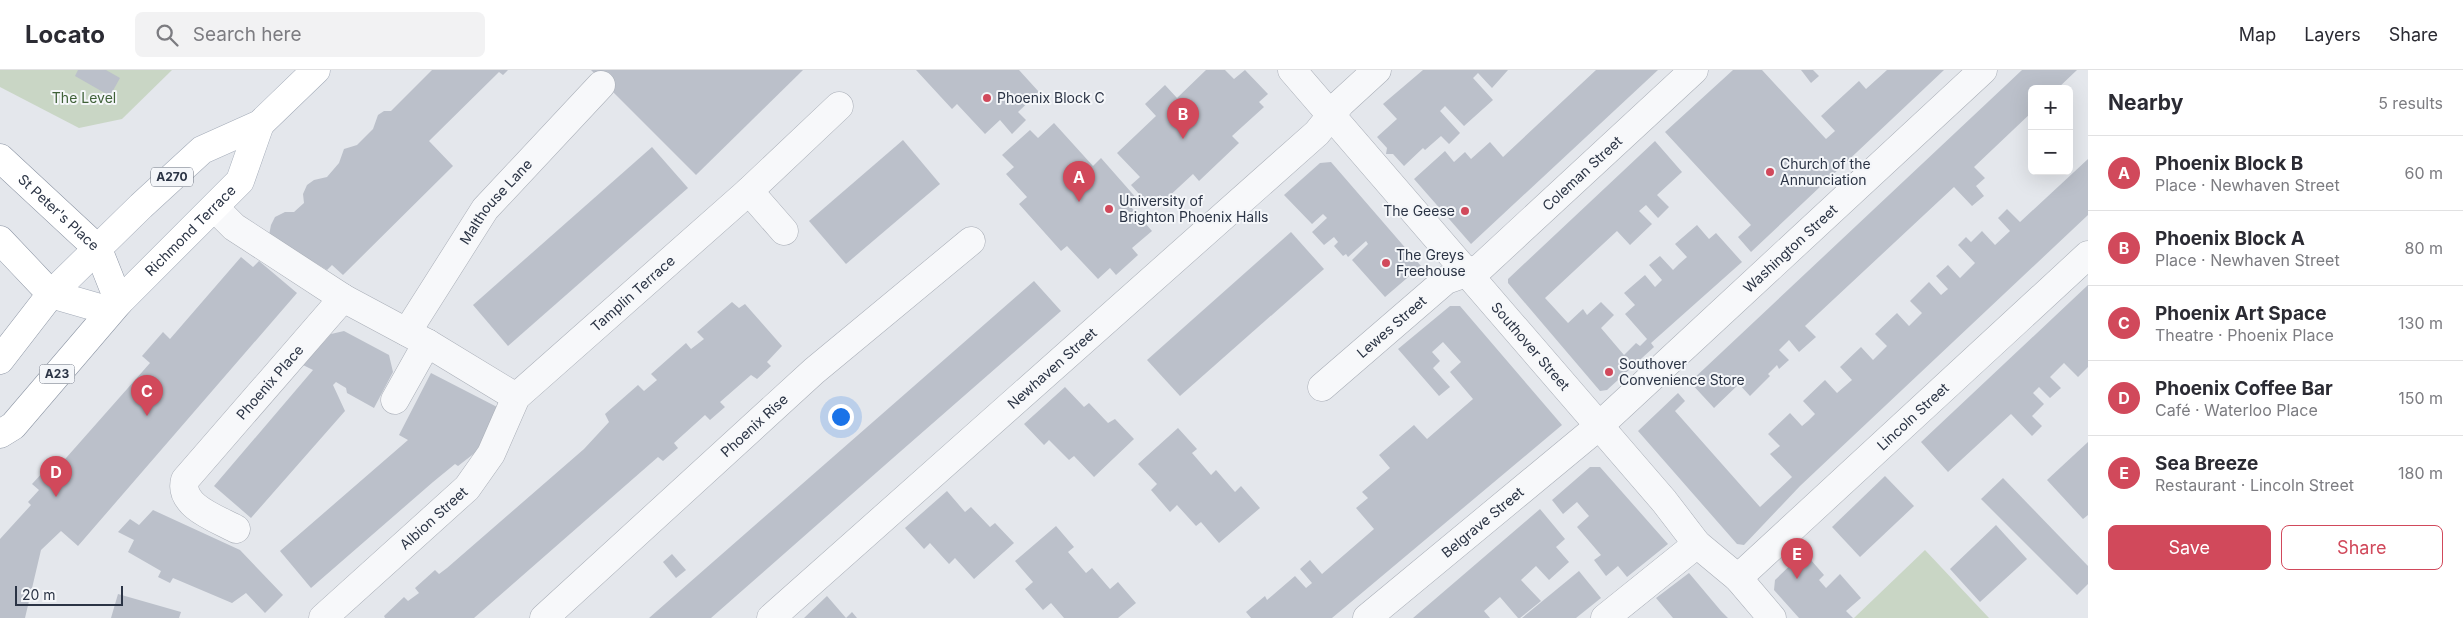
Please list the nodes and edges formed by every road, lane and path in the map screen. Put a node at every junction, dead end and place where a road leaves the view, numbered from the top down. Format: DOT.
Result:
graph roads {
  1 [pos="316,70"];
  2 [pos="1292,70"];
  3 [pos="1377,70"];
  4 [pos="1694,70"];
  5 [pos="1983,70"];
  6 [pos="601,85"];
  7 [pos="838,106"];
  8 [pos="1331,116"];
  9 [pos="260,124"];
  10 [pos="0,158"];
  11 [pos="749,191"];
  12 [pos="215,208"];
  13 [pos="784,232"];
  14 [pos="0,240"];
  15 [pos="971,241"];
  16 [pos="98,249"];
  17 [pos="2088,255"];
  18 [pos="1466,273"];
  19 [pos="51,294"];
  20 [pos="343,298"];
  21 [pos="115,307"];
  22 [pos="417,337"];
  23 [pos="0,360"];
  24 [pos="1322,386"];
  25 [pos="516,396"];
  26 [pos="395,400"];
  27 [pos="1599,426"];
  28 [pos="0,434"];
  29 [pos="236,529"];
  30 [pos="1697,544"];
  31 [pos="1738,578"];
  32 [pos="322,618"];
  33 [pos="544,618"];
  34 [pos="771,618"];
  35 [pos="1367,618"];
  36 [pos="1605,618"];
  37 [pos="1772,618"];
  1 -- 9 [label="main road, Richmond Terrace / A270"];
  2 -- 8 [label="street, Southover Street"];
  3 -- 8 [label="street, Newhaven Street"];
  4 -- 18 [label="street, Coleman Street"];
  5 -- 27 [label="street, Washington Street"];
  6 -- 22 [label="street, Malthouse Lane"];
  7 -- 11 [label="street, Tamplin Terrace"];
  8 -- 18 [label="street, Southover Street"];
  8 -- 34 [label="street, Newhaven Street"];
  9 -- 12 [label="main road, Richmond Terrace / A270"];
  9 -- 16 [label="main road, Richmond Terrace / A270"];
  10 -- 16 [label="main road, St Peter's Place"];
  11 -- 13 [label="street"];
  11 -- 25 [label="street, Tamplin Terrace"];
  12 -- 20 [label="street"];
  12 -- 21 [label="main road, Richmond Terrace / A270"];
  14 -- 19 [label="main road"];
  15 -- 33 [label="street, Phoenix Rise"];
  16 -- 19 [label="main road, A270"];
  16 -- 21 [label="main road, St Peter's Place"];
  17 -- 31 [label="street, Lincoln Street"];
  18 -- 24 [label="street, Lewes Street"];
  18 -- 27 [label="street, Southover Street"];
  19 -- 21 [label="main road"];
  19 -- 23 [label="main road"];
  20 -- 22 [label="street"];
  20 -- 29 [label="street, Phoenix Place"];
  21 -- 28 [label="main road, A23"];
  22 -- 25 [label="street"];
  22 -- 26 [label="street"];
  25 -- 32 [label="street, Albion Street"];
  27 -- 30 [label="street, Southover Street"];
  27 -- 35 [label="street, Belgrave Street"];
  30 -- 31 [label="street, Southover Street"];
  30 -- 36 [label="street"];
  31 -- 37 [label="street, Southover Street"];
}
